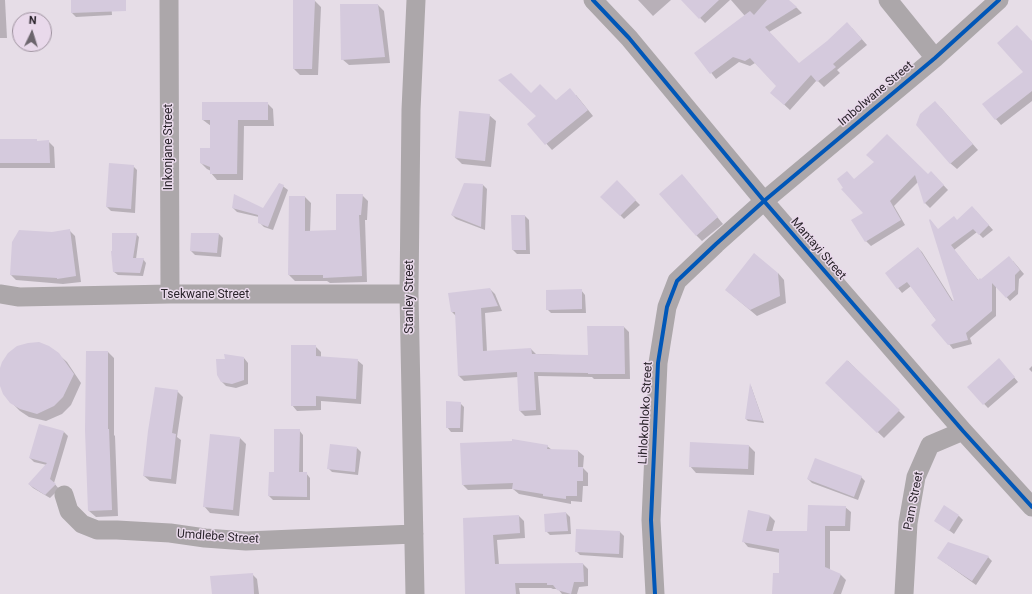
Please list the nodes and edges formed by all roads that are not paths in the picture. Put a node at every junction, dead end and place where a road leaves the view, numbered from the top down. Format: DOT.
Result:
graph roads {
  1 [pos="169,0"];
  2 [pos="416,0"];
  3 [pos="593,0"];
  4 [pos="888,0"];
  5 [pos="999,0"];
  6 [pos="935,58"];
  7 [pos="764,201"];
  8 [pos="0,294"];
  9 [pos="170,294"];
  10 [pos="409,294"];
  11 [pos="963,431"];
  12 [pos="64,495"];
  13 [pos="1032,508"];
  14 [pos="414,534"];
  15 [pos="415,594"];
  16 [pos="655,594"];
  17 [pos="904,594"];
  1 -- 9 [label="street, Inkonjane Street"];
  2 -- 10 [label="street, Stanley Street"];
  3 -- 7 [label="street, Mantayi Street"];
  4 -- 6 [label="street"];
  5 -- 6 [label="street, Imbolwane Street"];
  6 -- 7 [label="street, Imbolwane Street"];
  7 -- 11 [label="street, Mantayi Street"];
  7 -- 16 [label="street, Lihlokohloko Street"];
  8 -- 9 [label="street, Tsekwane Street"];
  9 -- 10 [label="street, Tsekwane Street"];
  10 -- 14 [label="street, Stanley Street"];
  11 -- 13 [label="street, Mantayi Street"];
  11 -- 17 [label="street, Pam Street"];
  12 -- 14 [label="street, Umdlebe Street"];
  14 -- 15 [label="street, Stanley Street"];
}
